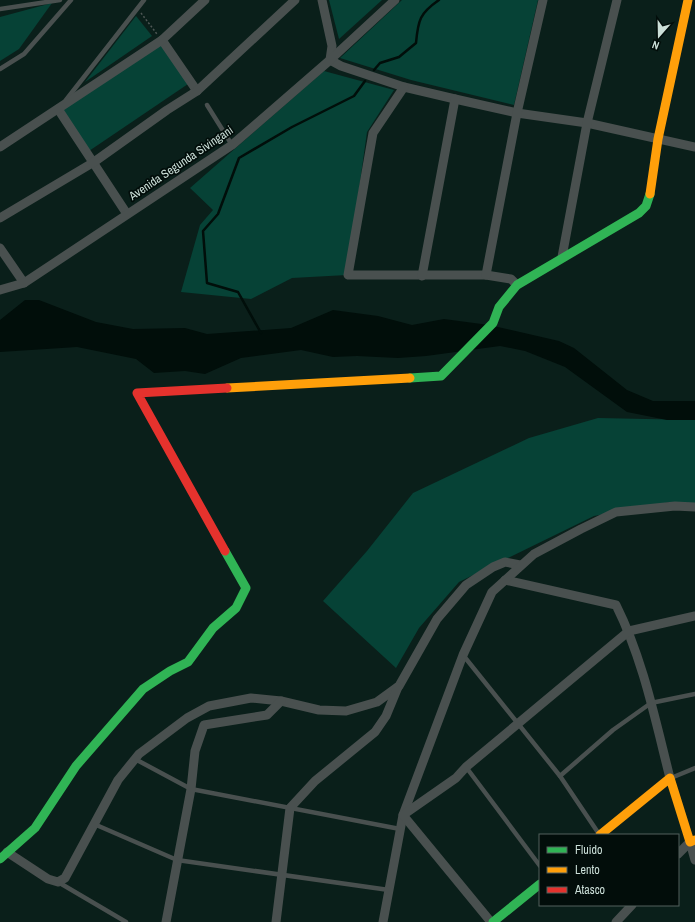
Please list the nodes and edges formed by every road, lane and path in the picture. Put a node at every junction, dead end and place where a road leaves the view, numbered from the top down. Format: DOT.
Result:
graph roads {
  1 [pos="60,0"];
  2 [pos="71,0"];
  3 [pos="144,0"];
  4 [pos="205,0"];
  5 [pos="295,0"];
  6 [pos="322,0"];
  7 [pos="395,0"];
  8 [pos="544,0"];
  9 [pos="617,0"];
  10 [pos="688,0"];
  11 [pos="0,9"];
  12 [pos="138,9"];
  13 [pos="162,40"];
  14 [pos="330,60"];
  15 [pos="0,69"];
  16 [pos="404,87"];
  17 [pos="197,91"];
  18 [pos="455,99"];
  19 [pos="207,105"];
  20 [pos="58,109"];
  21 [pos="517,113"];
  22 [pos="587,123"];
  23 [pos="658,139"];
  24 [pos="232,145"];
  25 [pos="0,147"];
  26 [pos="695,147"];
  27 [pos="94,162"];
  28 [pos="127,214"];
  29 [pos="0,218"];
  30 [pos="0,248"];
  31 [pos="562,257"];
  32 [pos="486,275"];
  33 [pos="422,276"];
  34 [pos="24,283"];
  35 [pos="517,285"];
  36 [pos="0,290"];
  37 [pos="695,507"];
  38 [pos="520,565"];
  39 [pos="505,580"];
  40 [pos="695,616"];
  41 [pos="629,631"];
  42 [pos="463,655"];
  43 [pos="399,686"];
  44 [pos="695,694"];
  45 [pos="281,701"];
  46 [pos="651,703"];
  47 [pos="518,723"];
  48 [pos="135,759"];
  49 [pos="466,767"];
  50 [pos="695,768"];
  51 [pos="560,776"];
  52 [pos="670,778"];
  53 [pos="191,789"];
  54 [pos="290,808"];
  55 [pos="403,815"];
  56 [pos="94,824"];
  57 [pos="400,829"];
  58 [pos="599,834"];
  59 [pos="601,834"];
  60 [pos="692,841"];
  61 [pos="679,853"];
  62 [pos="3,856"];
  63 [pos="177,860"];
  64 [pos="695,860"];
  65 [pos="539,865"];
  66 [pos="282,875"];
  67 [pos="58,882"];
  68 [pos="539,885"];
  69 [pos="389,890"];
  70 [pos="631,906"];
  71 [pos="126,922"];
  72 [pos="166,922"];
  73 [pos="276,922"];
  74 [pos="383,922"];
  75 [pos="492,922"];
  76 [pos="616,922"];
  1 -- 11 [label="lane"];
  2 -- 15 [label="lane"];
  3 -- 12 [label="lane"];
  4 -- 13 [label="street"];
  5 -- 17 [label="street"];
  6 -- 14 [label="street"];
  7 -- 14 [label="street, Avenida Segunda Sivingani"];
  8 -- 21 [label="street"];
  9 -- 22 [label="street"];
  10 -- 23 [label="street"];
  12 -- 13 [label="path"];
  12 -- 20 [label="lane"];
  13 -- 17 [label="street"];
  13 -- 20 [label="street"];
  14 -- 16 [label="street"];
  14 -- 24 [label="street, Avenida Segunda Sivingani"];
  16 -- 18 [label="street"];
  16 -- 33 [label="street"];
  17 -- 27 [label="street"];
  18 -- 21 [label="street"];
  18 -- 33 [label="street"];
  19 -- 24 [label="lane"];
  20 -- 25 [label="street"];
  20 -- 27 [label="street"];
  21 -- 22 [label="street"];
  21 -- 32 [label="street"];
  22 -- 23 [label="street"];
  22 -- 31 [label="street"];
  23 -- 26 [label="street"];
  23 -- 31 [label="street"];
  24 -- 28 [label="street, Avenida Segunda Sivingani"];
  27 -- 28 [label="street"];
  27 -- 29 [label="street"];
  28 -- 34 [label="street, Avenida Segunda Sivingani"];
  30 -- 34 [label="street"];
  31 -- 35 [label="street"];
  32 -- 33 [label="street"];
  32 -- 35 [label="street"];
  34 -- 36 [label="street, Avenida Segunda Sivingani"];
  35 -- 62 [label="street"];
  37 -- 38 [label="street"];
  38 -- 39 [label="street"];
  38 -- 43 [label="street"];
  39 -- 41 [label="street"];
  39 -- 42 [label="street"];
  40 -- 41 [label="street"];
  41 -- 46 [label="street"];
  41 -- 47 [label="street"];
  42 -- 47 [label="lane"];
  42 -- 55 [label="street"];
  43 -- 45 [label="street"];
  43 -- 54 [label="street"];
  44 -- 46 [label="lane"];
  45 -- 48 [label="street"];
  45 -- 53 [label="street"];
  46 -- 51 [label="lane"];
  46 -- 52 [label="street"];
  47 -- 49 [label="street"];
  47 -- 51 [label="lane"];
  48 -- 53 [label="lane"];
  48 -- 56 [label="street"];
  49 -- 55 [label="street"];
  49 -- 65 [label="lane"];
  50 -- 52 [label="lane"];
  51 -- 58 [label="lane"];
  52 -- 59 [label="street"];
  52 -- 60 [label="street"];
  53 -- 54 [label="lane"];
  53 -- 63 [label="street"];
  54 -- 57 [label="lane"];
  54 -- 66 [label="street"];
  55 -- 57 [label="street"];
  55 -- 75 [label="street"];
  56 -- 63 [label="lane"];
  56 -- 67 [label="street"];
  57 -- 69 [label="street"];
  60 -- 61 [label="street"];
  60 -- 64 [label="street"];
  62 -- 67 [label="street"];
  63 -- 66 [label="lane"];
  63 -- 72 [label="street"];
  66 -- 69 [label="lane"];
  66 -- 73 [label="street"];
  67 -- 71 [label="lane"];
  68 -- 75 [label="street"];
  69 -- 74 [label="street"];
  70 -- 76 [label="street"];
}
